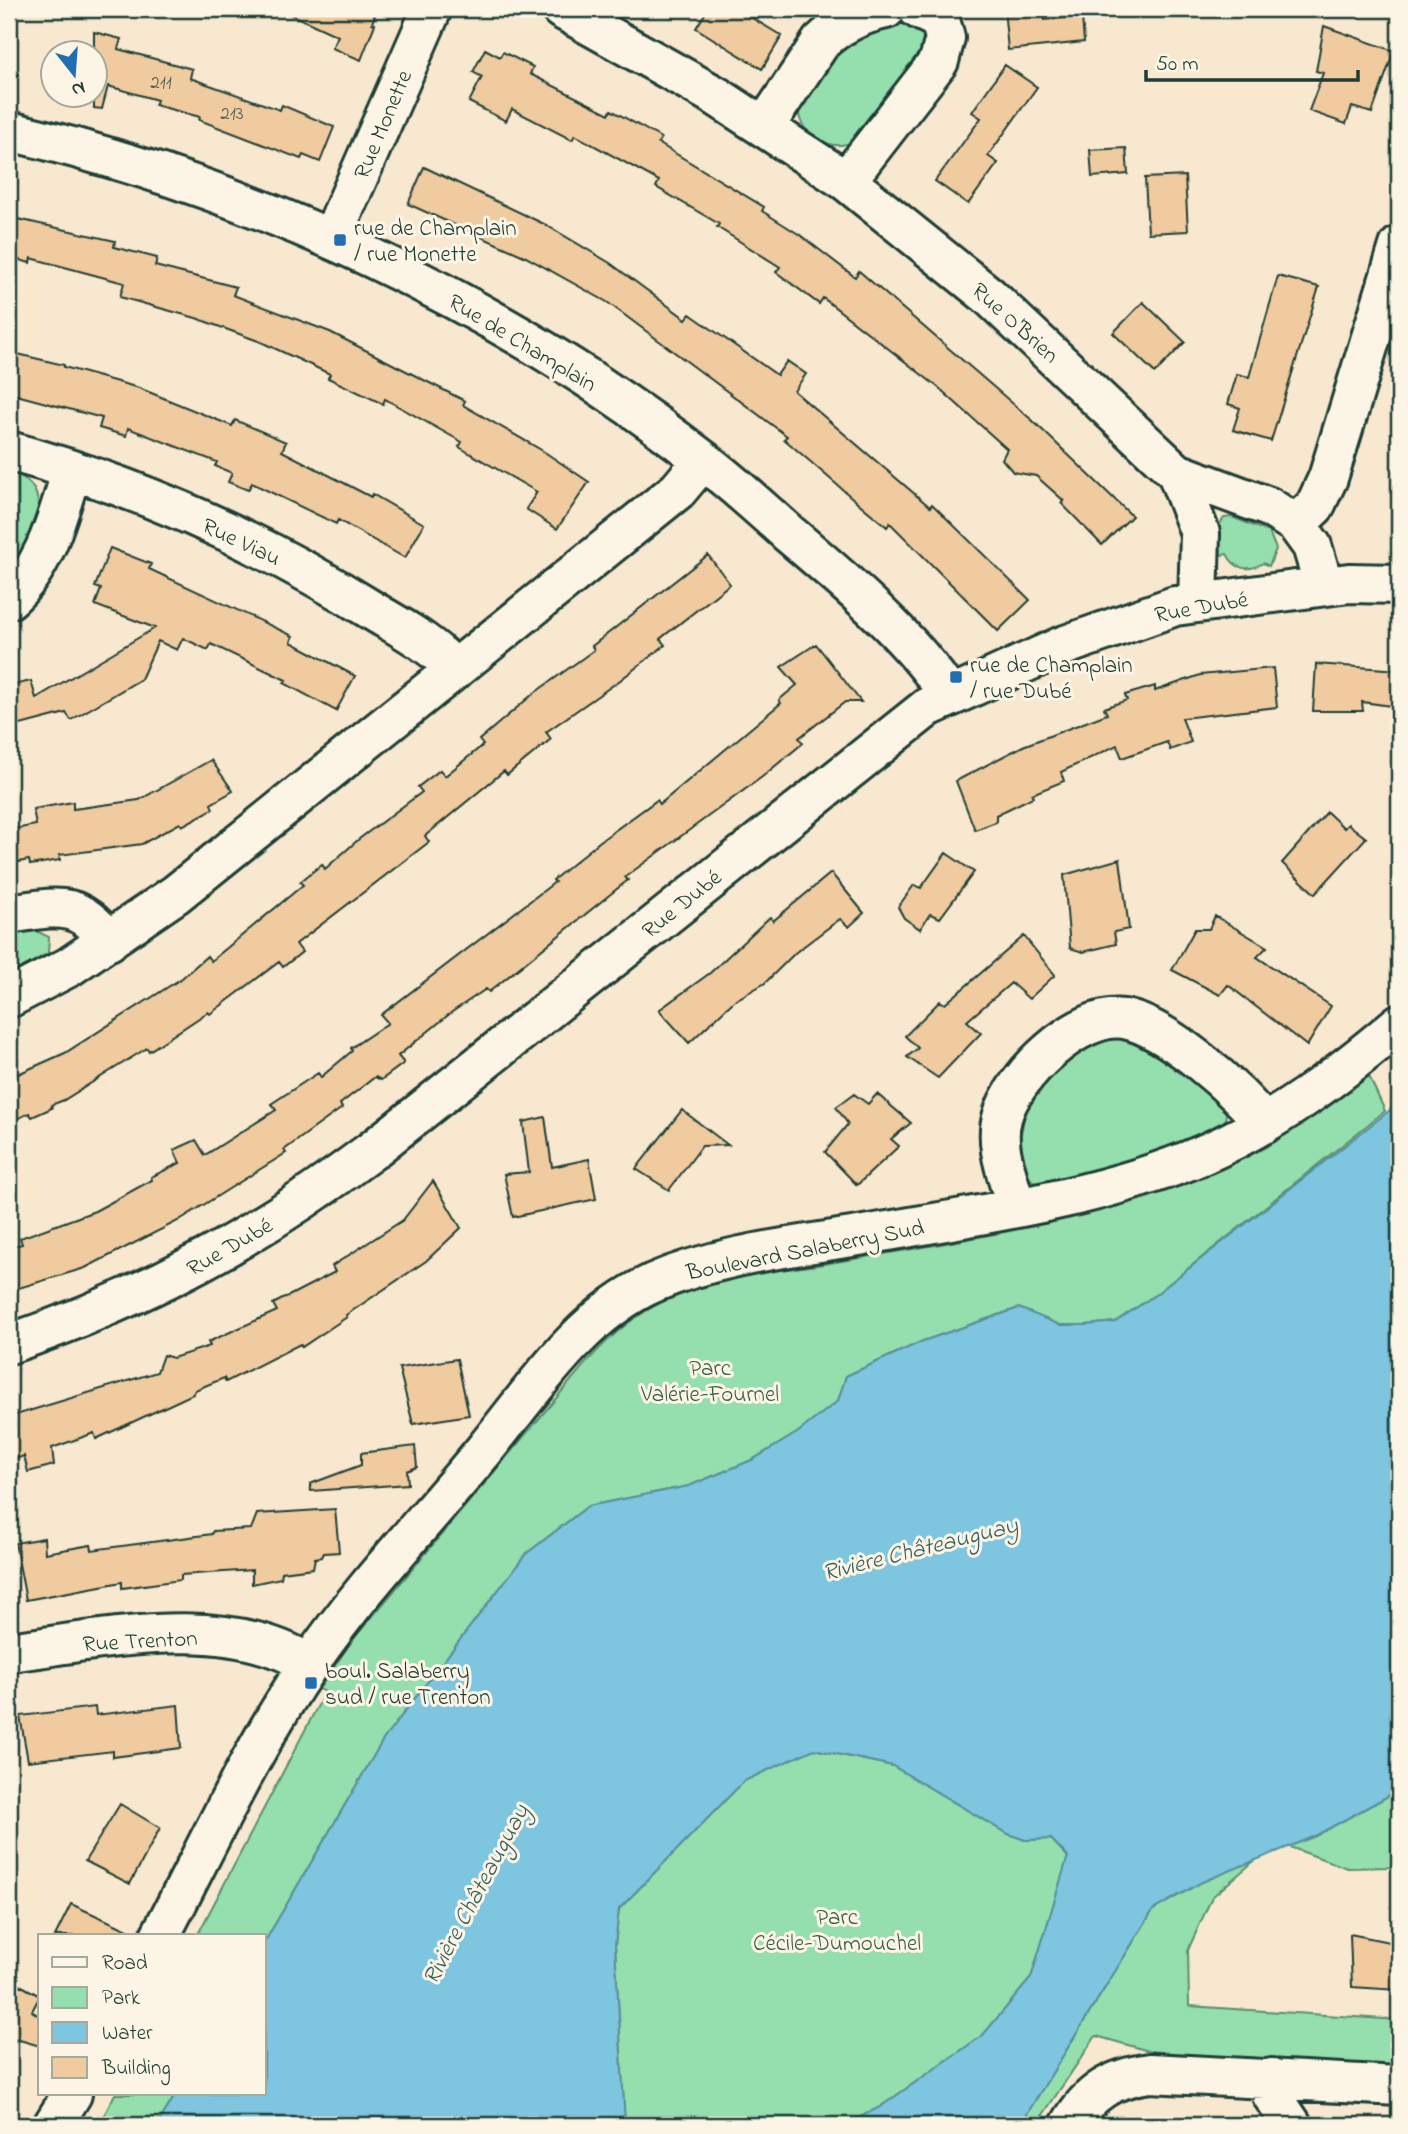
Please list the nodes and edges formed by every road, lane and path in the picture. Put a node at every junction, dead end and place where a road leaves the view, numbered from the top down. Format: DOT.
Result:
graph roads {
  1 [pos="432,9"];
  2 [pos="561,9"];
  3 [pos="886,9"];
  4 [pos="918,9"];
  5 [pos="765,126"];
  6 [pos="9,131"];
  7 [pos="846,181"];
  8 [pos="331,239"];
  9 [pos="1399,246"];
  10 [pos="9,451"];
  11 [pos="703,460"];
  12 [pos="72,470"];
  13 [pos="1177,473"];
  14 [pos="1296,524"];
  15 [pos="1399,584"];
  16 [pos="1324,586"];
  17 [pos="9,599"];
  18 [pos="1198,603"];
  19 [pos="454,670"];
  20 [pos="950,696"];
  21 [pos="9,914"];
  22 [pos="109,941"];
  23 [pos="9,998"];
  24 [pos="1399,1024"];
  25 [pos="1264,1124"];
  26 [pos="1016,1207"];
  27 [pos="9,1344"];
  28 [pos="9,1652"];
  29 [pos="309,1664"];
  30 [pos="161,1934"];
  31 [pos="1272,2078"];
  32 [pos="1399,2086"];
  33 [pos="71,2096"];
  34 [pos="53,2125"];
  35 [pos="1070,2125"];
  36 [pos="1292,2125"];
  1 -- 8 [label="street, Rue Monette"];
  2 -- 5 [label="street, Rue O'Brien"];
  3 -- 5 [label="street"];
  4 -- 7 [label="street"];
  5 -- 7 [label="street, Rue O'Brien"];
  6 -- 8 [label="street, Rue de Champlain"];
  7 -- 13 [label="street, Rue O'Brien"];
  8 -- 11 [label="street, Rue de Champlain"];
  9 -- 14 [label="street"];
  10 -- 12 [label="street, Rue Viau"];
  11 -- 19 [label="street"];
  11 -- 20 [label="street, Rue de Champlain"];
  12 -- 17 [label="street"];
  12 -- 19 [label="street, Rue Viau"];
  13 -- 14 [label="street, Rue O'Brien"];
  13 -- 18 [label="street, Rue O'Brien"];
  14 -- 16 [label="street, Rue O'Brien"];
  15 -- 16 [label="street, Rue Dubé"];
  16 -- 18 [label="street, Rue Dubé"];
  18 -- 20 [label="street, Rue Dubé"];
  19 -- 22 [label="street"];
  20 -- 27 [label="street, Rue Dubé"];
  21 -- 22 [label="street"];
  22 -- 23 [label="street"];
  24 -- 25 [label="street, Boulevard Salaberry Sud"];
  25 -- 26 [label="street, Boulevard Salaberry Sud"];
  25 -- 26 [label="street"];
  26 -- 29 [label="street, Boulevard Salaberry Sud"];
  28 -- 29 [label="street, Rue Trenton"];
  29 -- 30 [label="street, Boulevard Salaberry Sud"];
  31 -- 32 [label="street"];
  31 -- 35 [label="street"];
  31 -- 36 [label="street"];
  33 -- 34 [label="street"];
}
